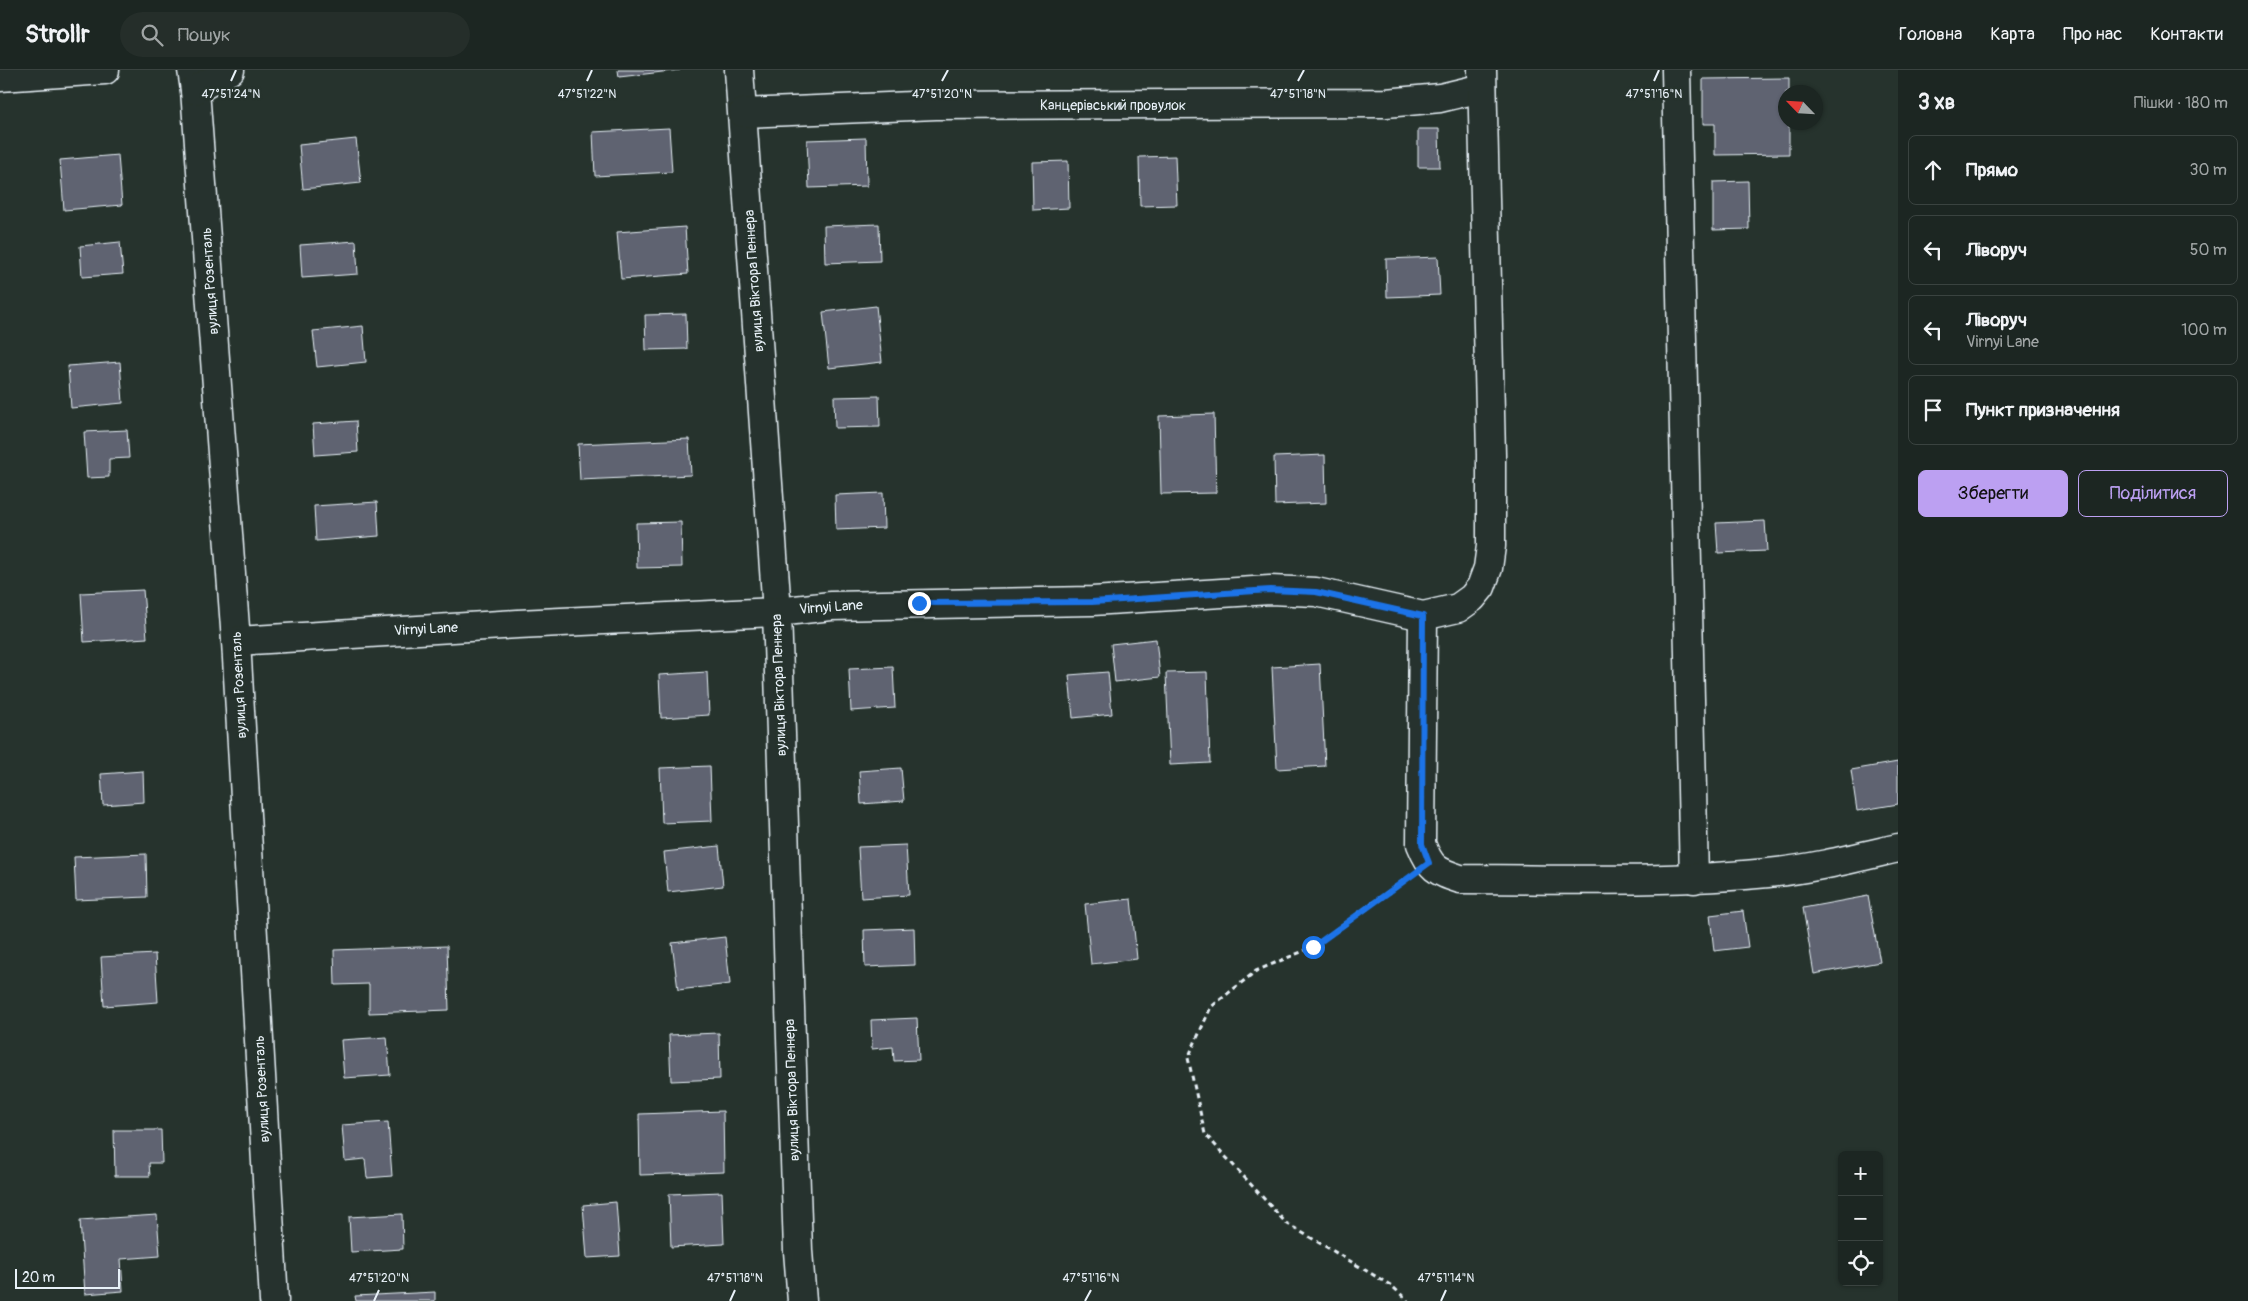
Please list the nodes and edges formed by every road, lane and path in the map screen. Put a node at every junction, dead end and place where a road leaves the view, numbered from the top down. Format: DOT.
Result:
graph roads {
  1 [pos="105,70"];
  2 [pos="230,70"];
  3 [pos="739,70"];
  4 [pos="1676,70"];
  5 [pos="1486,76"];
  6 [pos="0,77"];
  7 [pos="194,80"];
  8 [pos="743,113"];
  9 [pos="777,612"];
  10 [pos="1423,616"];
  11 [pos="236,640"];
  12 [pos="1898,848"];
  13 [pos="1429,863"];
  14 [pos="1694,879"];
  15 [pos="274,1301"];
  16 [pos="802,1301"];
  17 [pos="1408,1301"];
  1 -- 6 [label="street"];
  2 -- 7 [label="street"];
  3 -- 8 [label="street, вулиця Віктора Пеннера"];
  4 -- 14 [label="street"];
  5 -- 8 [label="street, Канцерівський провулок"];
  5 -- 10 [label="street"];
  7 -- 11 [label="street, вулиця Розенталь"];
  8 -- 9 [label="street, вулиця Віктора Пеннера"];
  9 -- 10 [label="street, Virnyi Lane"];
  9 -- 11 [label="street, Virnyi Lane"];
  9 -- 16 [label="street, вулиця Віктора Пеннера"];
  10 -- 13 [label="street"];
  11 -- 15 [label="street, вулиця Розенталь"];
  12 -- 14 [label="street"];
  13 -- 14 [label="street"];
  13 -- 17 [label="path"];
}
